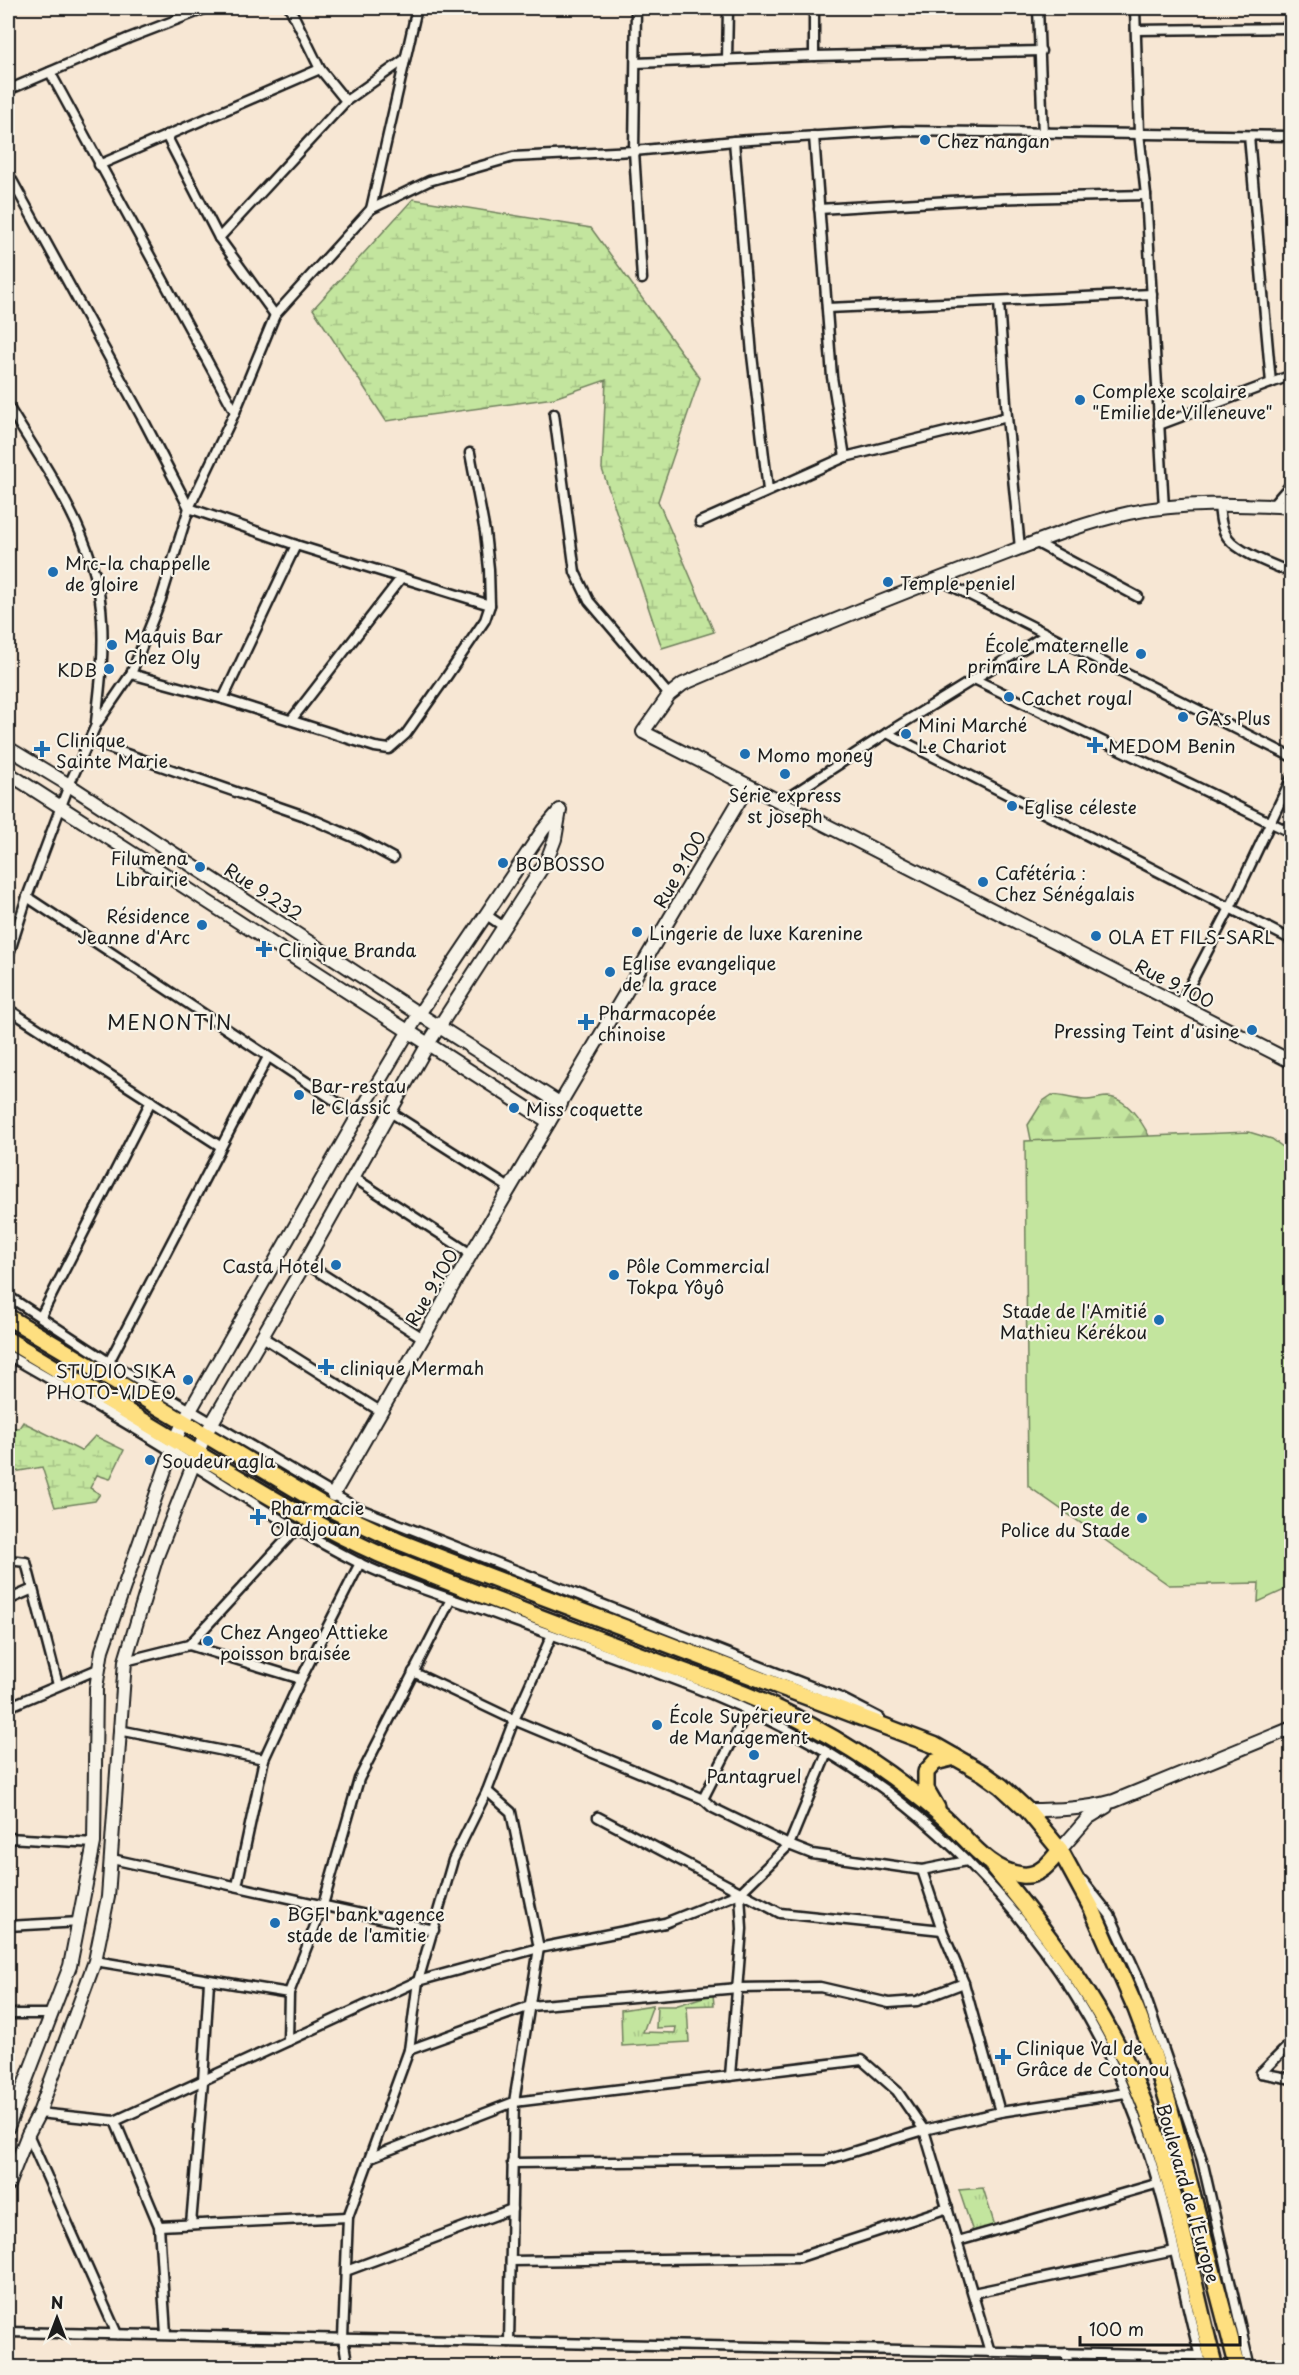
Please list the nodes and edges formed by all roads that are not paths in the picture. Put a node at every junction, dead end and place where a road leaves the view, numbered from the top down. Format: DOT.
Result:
graph roads {
  1 [pos="207,8"];
  2 [pos="290,8"];
  3 [pos="417,8"];
  4 [pos="636,8"];
  5 [pos="728,8"];
  6 [pos="814,8"];
  7 [pos="1038,8"];
  8 [pos="1135,8"];
  9 [pos="1292,28"];
  10 [pos="1136,30"];
  11 [pos="1041,51"];
  12 [pos="814,56"];
  13 [pos="404,60"];
  14 [pos="727,60"];
  15 [pos="636,63"];
  16 [pos="320,69"];
  17 [pos="50,72"];
  18 [pos="8,90"];
  19 [pos="346,101"];
  20 [pos="1139,133"];
  21 [pos="1043,134"];
  22 [pos="166,135"];
  23 [pos="814,136"];
  24 [pos="1249,136"];
  25 [pos="1292,136"];
  26 [pos="734,141"];
  27 [pos="634,151"];
  28 [pos="99,165"];
  29 [pos="8,173"];
  30 [pos="1146,195"];
  31 [pos="819,208"];
  32 [pos="371,209"];
  33 [pos="219,238"];
  34 [pos="642,279"];
  35 [pos="1152,294"];
  36 [pos="999,302"];
  37 [pos="827,308"];
  38 [pos="275,315"];
  39 [pos="1292,375"];
  40 [pos="1271,383"];
  41 [pos="8,406"];
  42 [pos="235,412"];
  43 [pos="554,414"];
  44 [pos="1007,417"];
  45 [pos="1159,425"];
  46 [pos="470,453"];
  47 [pos="845,457"];
  48 [pos="1292,483"];
  49 [pos="768,490"];
  50 [pos="1219,505"];
  51 [pos="1272,506"];
  52 [pos="1164,507"];
  53 [pos="1292,507"];
  54 [pos="189,508"];
  55 [pos="700,522"];
  56 [pos="1035,542"];
  57 [pos="296,545"];
  58 [pos="1020,548"];
  59 [pos="1292,573"];
  60 [pos="401,578"];
  61 [pos="938,579"];
  62 [pos="1138,597"];
  63 [pos="490,605"];
  64 [pos="1047,634"];
  65 [pos="131,674"];
  66 [pos="974,679"];
  67 [pos="669,695"];
  68 [pos="223,699"];
  69 [pos="292,720"];
  70 [pos="96,725"];
  71 [pos="887,733"];
  72 [pos="89,741"];
  73 [pos="8,748"];
  74 [pos="1292,757"];
  75 [pos="8,773"];
  76 [pos="1292,777"];
  77 [pos="69,785"];
  78 [pos="748,786"];
  79 [pos="781,802"];
  80 [pos="61,807"];
  81 [pos="1270,822"];
  82 [pos="1292,833"];
  83 [pos="393,858"];
  84 [pos="27,897"];
  85 [pos="1230,908"];
  86 [pos="485,914"];
  87 [pos="504,927"];
  88 [pos="1292,940"];
  89 [pos="8,957"];
  90 [pos="1179,1006"];
  91 [pos="8,1009"];
  92 [pos="419,1014"];
  93 [pos="440,1026"];
  94 [pos="409,1032"];
  95 [pos="428,1044"];
  96 [pos="268,1057"];
  97 [pos="1292,1062"];
  98 [pos="151,1101"];
  99 [pos="561,1104"];
  100 [pos="390,1112"];
  101 [pos="358,1116"];
  102 [pos="549,1122"];
  103 [pos="220,1146"];
  104 [pos="353,1177"];
  105 [pos="511,1189"];
  106 [pos="471,1254"];
  107 [pos="305,1263"];
  108 [pos="8,1296"];
  109 [pos="41,1316"];
  110 [pos="8,1317"];
  111 [pos="261,1336"];
  112 [pos="423,1338"];
  113 [pos="8,1340"];
  114 [pos="8,1355"];
  115 [pos="109,1362"];
  116 [pos="380,1411"];
  117 [pos="187,1417"];
  118 [pos="208,1429"];
  119 [pos="174,1447"];
  120 [pos="195,1460"];
  121 [pos="333,1495"];
  122 [pos="297,1528"];
  123 [pos="8,1560"];
  124 [pos="360,1563"];
  125 [pos="33,1589"];
  126 [pos="451,1599"];
  127 [pos="8,1600"];
  128 [pos="552,1635"];
  129 [pos="189,1645"];
  130 [pos="125,1661"];
  131 [pos="98,1669"];
  132 [pos="413,1672"];
  133 [pos="301,1679"];
  134 [pos="58,1685"];
  135 [pos="8,1707"];
  136 [pos="748,1710"];
  137 [pos="514,1720"];
  138 [pos="1292,1728"];
  139 [pos="120,1730"];
  140 [pos="934,1745"];
  141 [pos="827,1753"];
  142 [pos="955,1757"];
  143 [pos="264,1759"];
  144 [pos="487,1791"];
  145 [pos="703,1799"];
  146 [pos="1114,1801"];
  147 [pos="1027,1810"];
  148 [pos="942,1815"];
  149 [pos="598,1817"];
  150 [pos="8,1838"];
  151 [pos="94,1844"];
  152 [pos="789,1845"];
  153 [pos="1060,1850"];
  154 [pos="112,1858"];
  155 [pos="986,1859"];
  156 [pos="967,1861"];
  157 [pos="1069,1867"];
  158 [pos="922,1870"];
  159 [pos="237,1886"];
  160 [pos="740,1893"];
  161 [pos="323,1905"];
  162 [pos="80,1922"];
  163 [pos="8,1926"];
  164 [pos="434,1930"];
  165 [pos="942,1930"];
  166 [pos="539,1948"];
  167 [pos="95,1961"];
  168 [pos="209,1981"];
  169 [pos="418,1981"];
  170 [pos="964,1983"];
  171 [pos="738,1988"];
  172 [pos="290,1993"];
  173 [pos="530,2006"];
  174 [pos="8,2014"];
  175 [pos="53,2014"];
  176 [pos="288,2042"];
  177 [pos="1292,2042"];
  178 [pos="409,2050"];
  179 [pos="730,2076"];
  180 [pos="1292,2079"];
  181 [pos="203,2082"];
  182 [pos="1125,2093"];
  183 [pos="514,2102"];
  184 [pos="1000,2112"];
  185 [pos="39,2113"];
  186 [pos="115,2121"];
  187 [pos="8,2127"];
  188 [pos="924,2130"];
  189 [pos="28,2134"];
  190 [pos="371,2157"];
  191 [pos="512,2163"];
  192 [pos="1156,2184"];
  193 [pos="8,2186"];
  194 [pos="948,2208"];
  195 [pos="512,2209"];
  196 [pos="348,2217"];
  197 [pos="191,2224"];
  198 [pos="159,2226"];
  199 [pos="958,2241"];
  200 [pos="1174,2251"];
  201 [pos="511,2261"];
  202 [pos="346,2271"];
  203 [pos="973,2293"];
  204 [pos="8,2332"];
  205 [pos="117,2334"];
  206 [pos="166,2334"];
  207 [pos="343,2338"];
  208 [pos="509,2342"];
  209 [pos="990,2352"];
  210 [pos="1066,2353"];
  211 [pos="1200,2356"];
  212 [pos="348,2367"];
  213 [pos="1070,2367"];
  214 [pos="1203,2367"];
  215 [pos="1215,2367"];
  216 [pos="1238,2367"];
  217 [pos="1250,2367"];
  1 -- 17 [label="street"];
  2 -- 16 [label="street"];
  3 -- 13 [label="street"];
  4 -- 15 [label="street"];
  5 -- 14 [label="street"];
  6 -- 12 [label="street"];
  7 -- 11 [label="street"];
  8 -- 10 [label="street"];
  9 -- 10 [label="street"];
  10 -- 20 [label="street"];
  11 -- 12 [label="street"];
  11 -- 21 [label="street"];
  12 -- 14 [label="street"];
  13 -- 19 [label="street"];
  13 -- 32 [label="street"];
  14 -- 15 [label="street"];
  15 -- 27 [label="street"];
  16 -- 19 [label="street"];
  16 -- 22 [label="street"];
  17 -- 18 [label="street"];
  17 -- 28 [label="street"];
  19 -- 33 [label="street"];
  20 -- 21 [label="street"];
  20 -- 24 [label="street"];
  20 -- 30 [label="street"];
  21 -- 23 [label="street"];
  22 -- 28 [label="street"];
  22 -- 33 [label="street"];
  23 -- 26 [label="street"];
  23 -- 31 [label="street"];
  24 -- 25 [label="street"];
  24 -- 40 [label="street"];
  26 -- 27 [label="street"];
  26 -- 49 [label="street"];
  27 -- 32 [label="street"];
  27 -- 34 [label="street"];
  28 -- 42 [label="street"];
  29 -- 54 [label="street"];
  30 -- 31 [label="street"];
  30 -- 35 [label="street"];
  31 -- 37 [label="street"];
  32 -- 38 [label="street"];
  33 -- 38 [label="street"];
  35 -- 36 [label="street"];
  35 -- 45 [label="street"];
  36 -- 37 [label="street"];
  36 -- 44 [label="street"];
  37 -- 47 [label="street"];
  38 -- 42 [label="street"];
  39 -- 40 [label="street"];
  40 -- 45 [label="street"];
  41 -- 70 [label="street"];
  42 -- 54 [label="street"];
  43 -- 67 [label="street"];
  44 -- 47 [label="street"];
  44 -- 58 [label="street"];
  45 -- 52 [label="street"];
  46 -- 63 [label="street"];
  47 -- 49 [label="street"];
  48 -- 51 [label="street"];
  49 -- 55 [label="street"];
  50 -- 51 [label="street"];
  50 -- 52 [label="street"];
  50 -- 59 [label="street"];
  51 -- 53 [label="street"];
  52 -- 56 [label="street"];
  54 -- 57 [label="street"];
  54 -- 65 [label="street"];
  56 -- 58 [label="street"];
  56 -- 62 [label="street"];
  57 -- 60 [label="street"];
  57 -- 68 [label="street"];
  58 -- 61 [label="street"];
  60 -- 63 [label="street"];
  60 -- 69 [label="street"];
  61 -- 64 [label="street"];
  61 -- 67 [label="street"];
  63 -- 69 [label="street"];
  64 -- 66 [label="street"];
  64 -- 74 [label="street"];
  65 -- 68 [label="street"];
  65 -- 70 [label="street"];
  66 -- 71 [label="street"];
  66 -- 81 [label="street"];
  67 -- 78 [label="street"];
  68 -- 69 [label="street"];
  70 -- 72 [label="street"];
  71 -- 79 [label="street"];
  71 -- 85 [label="street"];
  72 -- 77 [label="street"];
  72 -- 83 [label="street"];
  73 -- 77 [label="street, Rue 9.232"];
  75 -- 80 [label="street"];
  76 -- 81 [label="street"];
  77 -- 80 [label="street"];
  77 -- 92 [label="street, Rue 9.232"];
  78 -- 79 [label="street, Rue 9.100"];
  78 -- 99 [label="street, Rue 9.100"];
  79 -- 90 [label="street, Rue 9.100"];
  80 -- 84 [label="street"];
  80 -- 94 [label="street"];
  81 -- 82 [label="street"];
  81 -- 85 [label="street"];
  84 -- 89 [label="street"];
  84 -- 96 [label="street"];
  85 -- 88 [label="street"];
  85 -- 90 [label="street"];
  86 -- 87 [label="street"];
  86 -- 87 [label="street"];
  86 -- 92 [label="street"];
  87 -- 93 [label="street"];
  90 -- 97 [label="street, Rue 9.100"];
  91 -- 98 [label="street"];
  92 -- 93 [label="street, Rue 9.232"];
  92 -- 94 [label="street"];
  93 -- 95 [label="street"];
  93 -- 99 [label="street, Rue 9.232"];
  94 -- 95 [label="street"];
  94 -- 101 [label="street"];
  95 -- 100 [label="street"];
  95 -- 102 [label="street"];
  96 -- 101 [label="street"];
  96 -- 103 [label="street"];
  98 -- 103 [label="street"];
  98 -- 109 [label="street"];
  99 -- 102 [label="street, Rue 9.100"];
  100 -- 104 [label="street"];
  100 -- 105 [label="street"];
  101 -- 117 [label="street"];
  102 -- 105 [label="street, Rue 9.100"];
  103 -- 115 [label="street"];
  104 -- 106 [label="street"];
  104 -- 107 [label="street"];
  105 -- 106 [label="street, Rue 9.100"];
  106 -- 112 [label="street, Rue 9.100"];
  107 -- 111 [label="street"];
  107 -- 112 [label="street"];
  108 -- 109 [label="street"];
  109 -- 115 [label="street"];
  110 -- 117 [label="highway, Boulevard de l’Europe"];
  111 -- 116 [label="street"];
  111 -- 118 [label="street"];
  112 -- 116 [label="street, Rue 9.100"];
  113 -- 119 [label="highway"];
  114 -- 119 [label="street"];
  115 -- 117 [label="street"];
  116 -- 121 [label="street, Rue 9.100"];
  117 -- 118 [label="highway, Boulevard de l’Europe"];
  117 -- 119 [label="street"];
  118 -- 120 [label="street"];
  118 -- 121 [label="street"];
  118 -- 140 [label="highway, Boulevard de l’Europe"];
  119 -- 120 [label="highway"];
  119 -- 131 [label="street"];
  120 -- 122 [label="street"];
  120 -- 130 [label="street"];
  120 -- 148 [label="highway"];
  121 -- 140 [label="street"];
  122 -- 124 [label="street"];
  122 -- 129 [label="street"];
  123 -- 125 [label="street"];
  124 -- 126 [label="street"];
  124 -- 133 [label="street"];
  125 -- 127 [label="street"];
  125 -- 134 [label="street"];
  126 -- 128 [label="street"];
  126 -- 132 [label="street"];
  128 -- 136 [label="street"];
  128 -- 137 [label="street"];
  129 -- 130 [label="street"];
  129 -- 133 [label="street"];
  130 -- 139 [label="street"];
  131 -- 134 [label="street"];
  131 -- 151 [label="street"];
  132 -- 137 [label="street"];
  132 -- 161 [label="street"];
  133 -- 143 [label="street"];
  134 -- 135 [label="street"];
  136 -- 141 [label="street"];
  136 -- 145 [label="street"];
  137 -- 144 [label="street"];
  137 -- 145 [label="street"];
  138 -- 146 [label="street"];
  139 -- 143 [label="street"];
  139 -- 154 [label="street"];
  140 -- 142 [label="highway, Boulevard de l’Europe"];
  141 -- 152 [label="street"];
  141 -- 156 [label="street"];
  142 -- 147 [label="highway, Boulevard de l’Europe"];
  142 -- 148 [label="highway"];
  143 -- 159 [label="street"];
  144 -- 164 [label="street"];
  144 -- 166 [label="street"];
  145 -- 152 [label="street"];
  146 -- 147 [label="street"];
  146 -- 153 [label="street"];
  147 -- 153 [label="highway, Boulevard de l’Europe"];
  148 -- 155 [label="highway"];
  149 -- 160 [label="street"];
  150 -- 151 [label="street"];
  151 -- 162 [label="street"];
  152 -- 158 [label="street"];
  152 -- 160 [label="street"];
  153 -- 155 [label="highway"];
  153 -- 157 [label="highway, Boulevard de l’Europe"];
  154 -- 159 [label="street"];
  154 -- 167 [label="street"];
  155 -- 215 [label="highway, Boulevard de l’Europe"];
  156 -- 158 [label="street"];
  156 -- 182 [label="street"];
  157 -- 216 [label="highway, Boulevard de l’Europe"];
  157 -- 217 [label="street"];
  158 -- 165 [label="street"];
  159 -- 161 [label="street"];
  160 -- 165 [label="street"];
  160 -- 166 [label="street"];
  160 -- 171 [label="street"];
  161 -- 164 [label="street"];
  161 -- 172 [label="street"];
  162 -- 163 [label="street"];
  162 -- 175 [label="street"];
  164 -- 169 [label="street"];
  165 -- 170 [label="street"];
  166 -- 169 [label="street"];
  166 -- 173 [label="street"];
  167 -- 168 [label="street"];
  167 -- 185 [label="street"];
  168 -- 172 [label="street"];
  168 -- 181 [label="street"];
  169 -- 176 [label="street"];
  169 -- 178 [label="street"];
  170 -- 171 [label="street"];
  170 -- 184 [label="street"];
  171 -- 173 [label="street"];
  171 -- 179 [label="street"];
  172 -- 176 [label="street"];
  173 -- 178 [label="street"];
  173 -- 183 [label="street"];
  174 -- 175 [label="street"];
  175 -- 187 [label="street"];
  176 -- 181 [label="street"];
  177 -- 180 [label="street"];
  178 -- 190 [label="street"];
  179 -- 183 [label="street"];
  179 -- 188 [label="street"];
  181 -- 186 [label="street"];
  181 -- 197 [label="street"];
  182 -- 184 [label="street"];
  182 -- 192 [label="street"];
  183 -- 190 [label="street"];
  183 -- 191 [label="street"];
  184 -- 188 [label="street"];
  185 -- 186 [label="street"];
  185 -- 189 [label="street"];
  186 -- 198 [label="street"];
  188 -- 191 [label="street"];
  188 -- 194 [label="street"];
  189 -- 193 [label="street"];
  189 -- 205 [label="street"];
  190 -- 196 [label="street"];
  191 -- 195 [label="street"];
  192 -- 199 [label="street"];
  192 -- 200 [label="street"];
  194 -- 199 [label="street"];
  194 -- 201 [label="street"];
  195 -- 201 [label="street"];
  195 -- 202 [label="street"];
  196 -- 197 [label="street"];
  196 -- 202 [label="street"];
  197 -- 198 [label="street"];
  198 -- 206 [label="street"];
  199 -- 203 [label="street"];
  200 -- 203 [label="street"];
  200 -- 211 [label="street"];
  201 -- 208 [label="street"];
  202 -- 207 [label="street"];
  203 -- 209 [label="street"];
  204 -- 205 [label="street"];
  205 -- 206 [label="street"];
  206 -- 207 [label="street"];
  207 -- 208 [label="street"];
  207 -- 212 [label="street"];
  208 -- 209 [label="street"];
  209 -- 210 [label="street"];
  210 -- 211 [label="street"];
  210 -- 213 [label="street"];
  211 -- 214 [label="street"];
}
